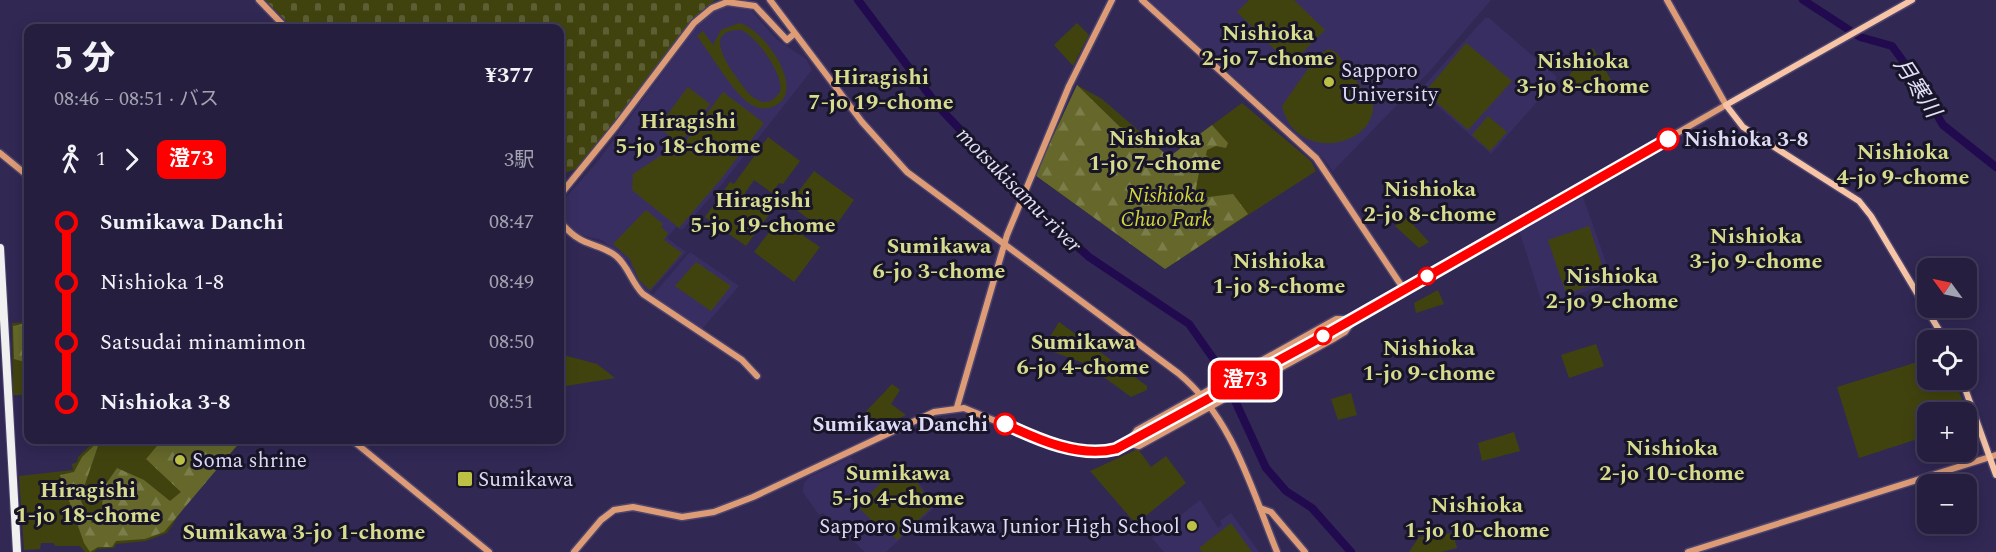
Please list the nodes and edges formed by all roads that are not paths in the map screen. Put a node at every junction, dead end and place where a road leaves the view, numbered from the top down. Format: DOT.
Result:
graph roads {
  1 [pos="259,0"];
  2 [pos="770,0"];
  3 [pos="1112,0"];
  4 [pos="1142,0"];
  5 [pos="1667,0"];
  6 [pos="1911,0"];
  7 [pos="748,2"];
  8 [pos="282,24"];
  9 [pos="794,34"];
  10 [pos="1726,105"];
  11 [pos="0,153"];
  12 [pos="24,173"];
  13 [pos="564,190"];
  14 [pos="564,226"];
  15 [pos="1004,243"];
  16 [pos="0,248"];
  17 [pos="1403,288"];
  18 [pos="1354,319"];
  19 [pos="1939,330"];
  20 [pos="4,354"];
  21 [pos="757,376"];
  22 [pos="1966,390"];
  23 [pos="1202,394"];
  24 [pos="1214,405"];
  25 [pos="957,407"];
  26 [pos="1128,443"];
  27 [pos="357,444"];
  28 [pos="1993,457"];
  29 [pos="1996,475"];
  30 [pos="1260,508"];
  31 [pos="18,552"];
  32 [pos="489,552"];
  33 [pos="574,552"];
  34 [pos="1277,552"];
  35 [pos="1305,552"];
  36 [pos="1688,552"];
  1 -- 8 [label="street"];
  2 -- 9 [label="street"];
  3 -- 15 [label="street"];
  4 -- 17 [label="street"];
  5 -- 10 [label="street"];
  6 -- 10 [label="main road"];
  7 -- 9 [label="street"];
  7 -- 13 [label="street"];
  9 -- 15 [label="street"];
  10 -- 17 [label="street"];
  10 -- 19 [label="main road"];
  11 -- 12 [label="street"];
  14 -- 21 [label="street"];
  15 -- 23 [label="street"];
  15 -- 25 [label="street"];
  16 -- 20 [label="highway"];
  17 -- 18 [label="street"];
  18 -- 23 [label="street"];
  18 -- 24 [label="street"];
  18 -- 26 [label="street, bridge"];
  20 -- 31 [label="highway"];
  22 -- 28 [label="main road"];
  23 -- 24 [label="street"];
  23 -- 26 [label="street"];
  24 -- 26 [label="street"];
  24 -- 30 [label="street"];
  25 -- 26 [label="street"];
  25 -- 33 [label="street"];
  27 -- 32 [label="street"];
  28 -- 29 [label="main road"];
  28 -- 36 [label="street"];
  30 -- 34 [label="street"];
  30 -- 35 [label="street"];
}
